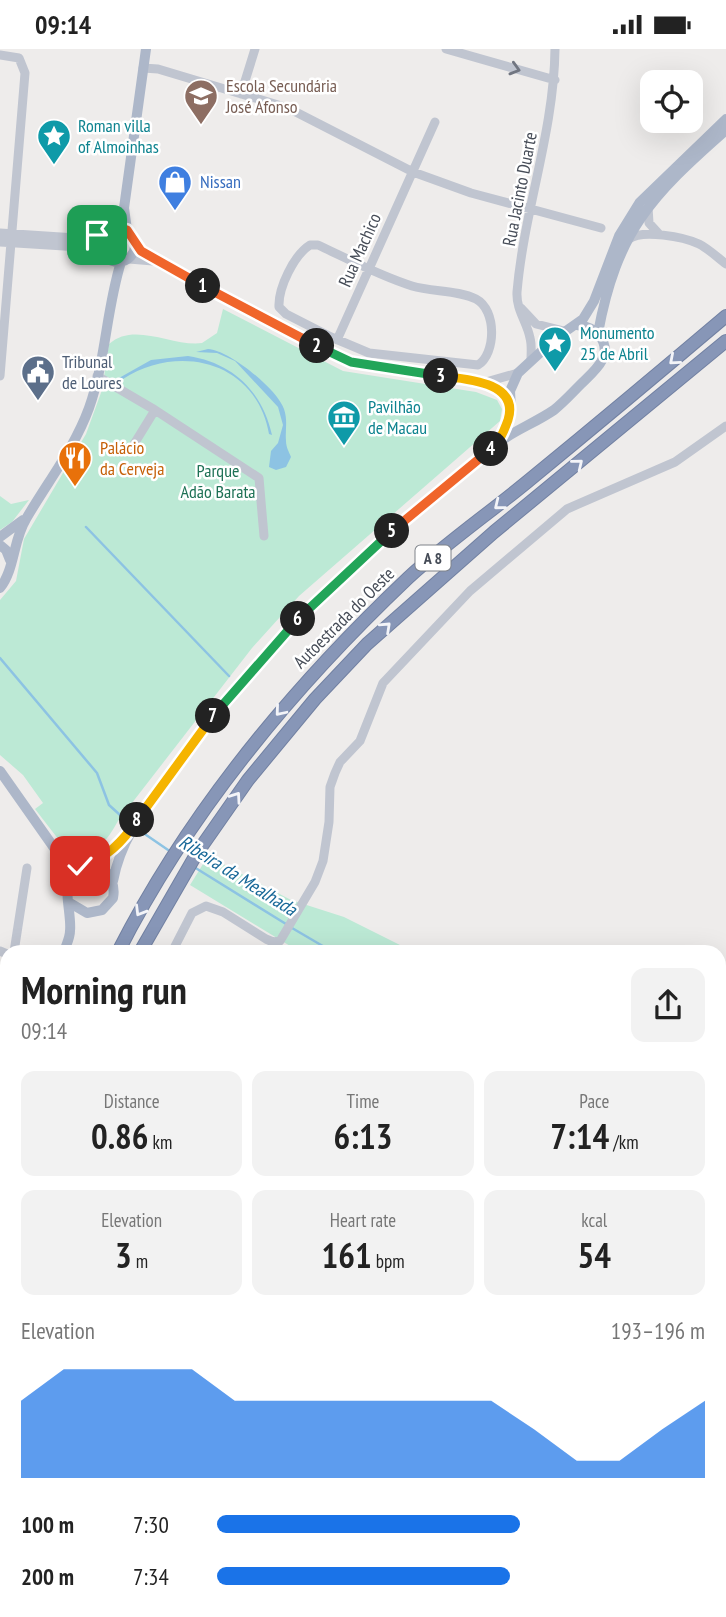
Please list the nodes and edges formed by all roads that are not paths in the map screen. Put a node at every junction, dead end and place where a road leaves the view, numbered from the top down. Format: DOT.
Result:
graph roads {
  1 [pos="146,49"];
  2 [pos="256,49"];
  3 [pos="446,49"];
  4 [pos="555,49"];
  5 [pos="0,55"];
  6 [pos="143,68"];
  7 [pos="555,80"];
  8 [pos="241,94"];
  9 [pos="726,119"];
  10 [pos="435,121"];
  11 [pos="726,130"];
  12 [pos="413,172"];
  13 [pos="649,205"];
  14 [pos="124,208"];
  15 [pos="531,210"];
  16 [pos="601,228"];
  17 [pos="127,230"];
  18 [pos="109,231"];
  19 [pos="0,233"];
  20 [pos="661,235"];
  21 [pos="12,239"];
  22 [pos="135,242"];
  23 [pos="625,242"];
  24 [pos="0,243"];
  25 [pos="106,256"];
  26 [pos="125,260"];
  27 [pos="155,261"];
  28 [pos="726,264"];
  29 [pos="370,268"];
  30 [pos="112,290"];
  31 [pos="518,304"];
  32 [pos="726,316"];
  33 [pos="577,325"];
  34 [pos="564,331"];
  35 [pos="598,333"];
  36 [pos="337,340"];
  37 [pos="726,341"];
  38 [pos="531,360"];
  39 [pos="518,373"];
  40 [pos="0,376"];
  41 [pos="97,376"];
  42 [pos="486,382"];
  43 [pos="510,405"];
  44 [pos="155,410"];
  45 [pos="536,419"];
  46 [pos="726,426"];
  47 [pos="499,442"];
  48 [pos="131,449"];
  49 [pos="26,519"];
  50 [pos="264,536"];
  51 [pos="0,537"];
  52 [pos="0,545"];
  53 [pos="10,560"];
  54 [pos="0,588"];
  55 [pos="0,771"];
  56 [pos="126,838"];
  57 [pos="57,852"];
  58 [pos="84,866"];
  59 [pos="27,868"];
  60 [pos="114,881"];
  61 [pos="67,886"];
  62 [pos="70,903"];
  63 [pos="87,913"];
  64 [pos="70,933"];
  65 [pos="16,945"];
  66 [pos="66,945"];
  67 [pos="122,945"];
  68 [pos="144,945"];
  69 [pos="176,945"];
  1 -- 6 [label="main road"];
  2 -- 8 [label="street"];
  3 -- 7 [label="street, one-way"];
  4 -- 7 [label="street, Rua Jacinto Duarte"];
  5 -- 21 [label="street"];
  6 -- 8 [label="street"];
  6 -- 14 [label="main road"];
  7 -- 15 [label="street, Rua Jacinto Duarte"];
  8 -- 12 [label="street"];
  9 -- 33 [label="main road"];
  10 -- 12 [label="street, Rua Machico"];
  11 -- 13 [label="main road"];
  12 -- 15 [label="street"];
  12 -- 29 [label="street, Rua Machico"];
  13 -- 20 [label="street"];
  13 -- 23 [label="main road"];
  14 -- 17 [label="main road"];
  14 -- 18 [label="main road"];
  15 -- 16 [label="street"];
  15 -- 31 [label="street, Rua Jacinto Duarte"];
  17 -- 18 [label="main road"];
  17 -- 22 [label="main road"];
  18 -- 21 [label="street"];
  18 -- 25 [label="main road"];
  19 -- 21 [label="street"];
  20 -- 23 [label="street"];
  20 -- 28 [label="street"];
  21 -- 24 [label="street"];
  21 -- 25 [label="street"];
  21 -- 40 [label="street"];
  22 -- 26 [label="main road"];
  22 -- 27 [label="street"];
  23 -- 35 [label="main road"];
  25 -- 26 [label="main road"];
  25 -- 30 [label="main road"];
  26 -- 27 [label="street"];
  26 -- 30 [label="main road"];
  27 -- 42 [label="street"];
  29 -- 36 [label="street, Rua Machico"];
  29 -- 36 [label="street"];
  29 -- 36 [label="street"];
  30 -- 41 [label="main road"];
  31 -- 34 [label="street"];
  31 -- 38 [label="street, Rua Jacinto Duarte"];
  32 -- 67 [label="highway, Autoestrada do Oeste / A 8, one-way"];
  33 -- 34 [label="main road"];
  33 -- 35 [label="main road"];
  34 -- 38 [label="main road"];
  35 -- 45 [label="main road"];
  68 -- 37 [label="highway, Autoestrada do Oeste / A 8, one-way"];
  38 -- 39 [label="main road"];
  39 -- 42 [label="street"];
  39 -- 43 [label="main road"];
  41 -- 44 [label="street"];
  41 -- 49 [label="main road"];
  42 -- 43 [label="street"];
  43 -- 45 [label="main road"];
  43 -- 47 [label="main road"];
  44 -- 48 [label="street"];
  44 -- 50 [label="street"];
  45 -- 47 [label="main road"];
  46 -- 69 [label="street"];
  47 -- 56 [label="main road"];
  49 -- 51 [label="main road"];
  49 -- 53 [label="main road"];
  52 -- 53 [label="main road"];
  53 -- 54 [label="main road"];
  55 -- 57 [label="main road"];
  56 -- 58 [label="main road"];
  56 -- 60 [label="main road"];
  57 -- 58 [label="main road"];
  57 -- 61 [label="main road"];
  58 -- 60 [label="main road"];
  58 -- 61 [label="main road"];
  59 -- 65 [label="street"];
  60 -- 63 [label="main road"];
  61 -- 62 [label="main road"];
  62 -- 63 [label="main road"];
  62 -- 64 [label="main road"];
  63 -- 64 [label="main road"];
  64 -- 66 [label="main road"];
}
